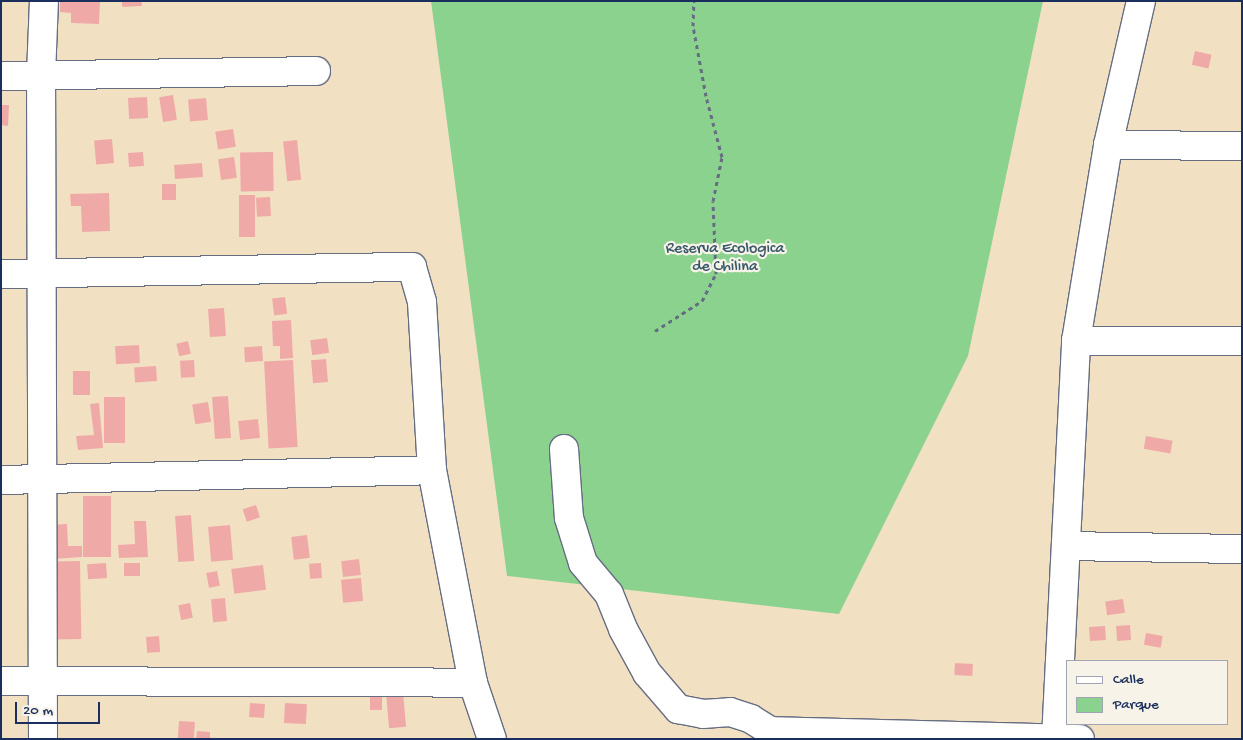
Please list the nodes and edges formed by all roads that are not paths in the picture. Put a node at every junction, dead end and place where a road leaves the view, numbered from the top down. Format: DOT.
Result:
graph roads {
  1 [pos="44,1"];
  2 [pos="1140,1"];
  3 [pos="316,71"];
  4 [pos="41,75"];
  5 [pos="1,76"];
  6 [pos="1108,145"];
  7 [pos="1242,146"];
  8 [pos="42,273"];
  9 [pos="1,274"];
  10 [pos="1076,341"];
  11 [pos="1242,341"];
  12 [pos="564,449"];
  13 [pos="432,470"];
  14 [pos="1,480"];
  15 [pos="42,480"];
  16 [pos="1066,546"];
  17 [pos="1242,549"];
  18 [pos="1,681"];
  19 [pos="473,683"];
  20 [pos="42,684"];
  21 [pos="770,735"];
  22 [pos="1064,738"];
  23 [pos="43,739"];
  24 [pos="492,739"];
  1 -- 4 [label="street"];
  2 -- 6 [label="street"];
  3 -- 4 [label="street"];
  4 -- 5 [label="street"];
  4 -- 8 [label="street"];
  6 -- 7 [label="street"];
  6 -- 10 [label="street"];
  8 -- 9 [label="street"];
  8 -- 13 [label="street"];
  8 -- 15 [label="street"];
  10 -- 11 [label="street"];
  10 -- 16 [label="street"];
  12 -- 21 [label="street"];
  13 -- 15 [label="street"];
  13 -- 19 [label="street"];
  14 -- 15 [label="street"];
  15 -- 20 [label="street"];
  16 -- 17 [label="street"];
  16 -- 22 [label="street"];
  18 -- 20 [label="street"];
  19 -- 20 [label="street"];
  19 -- 24 [label="street"];
  20 -- 23 [label="street"];
  21 -- 22 [label="street"];
}
